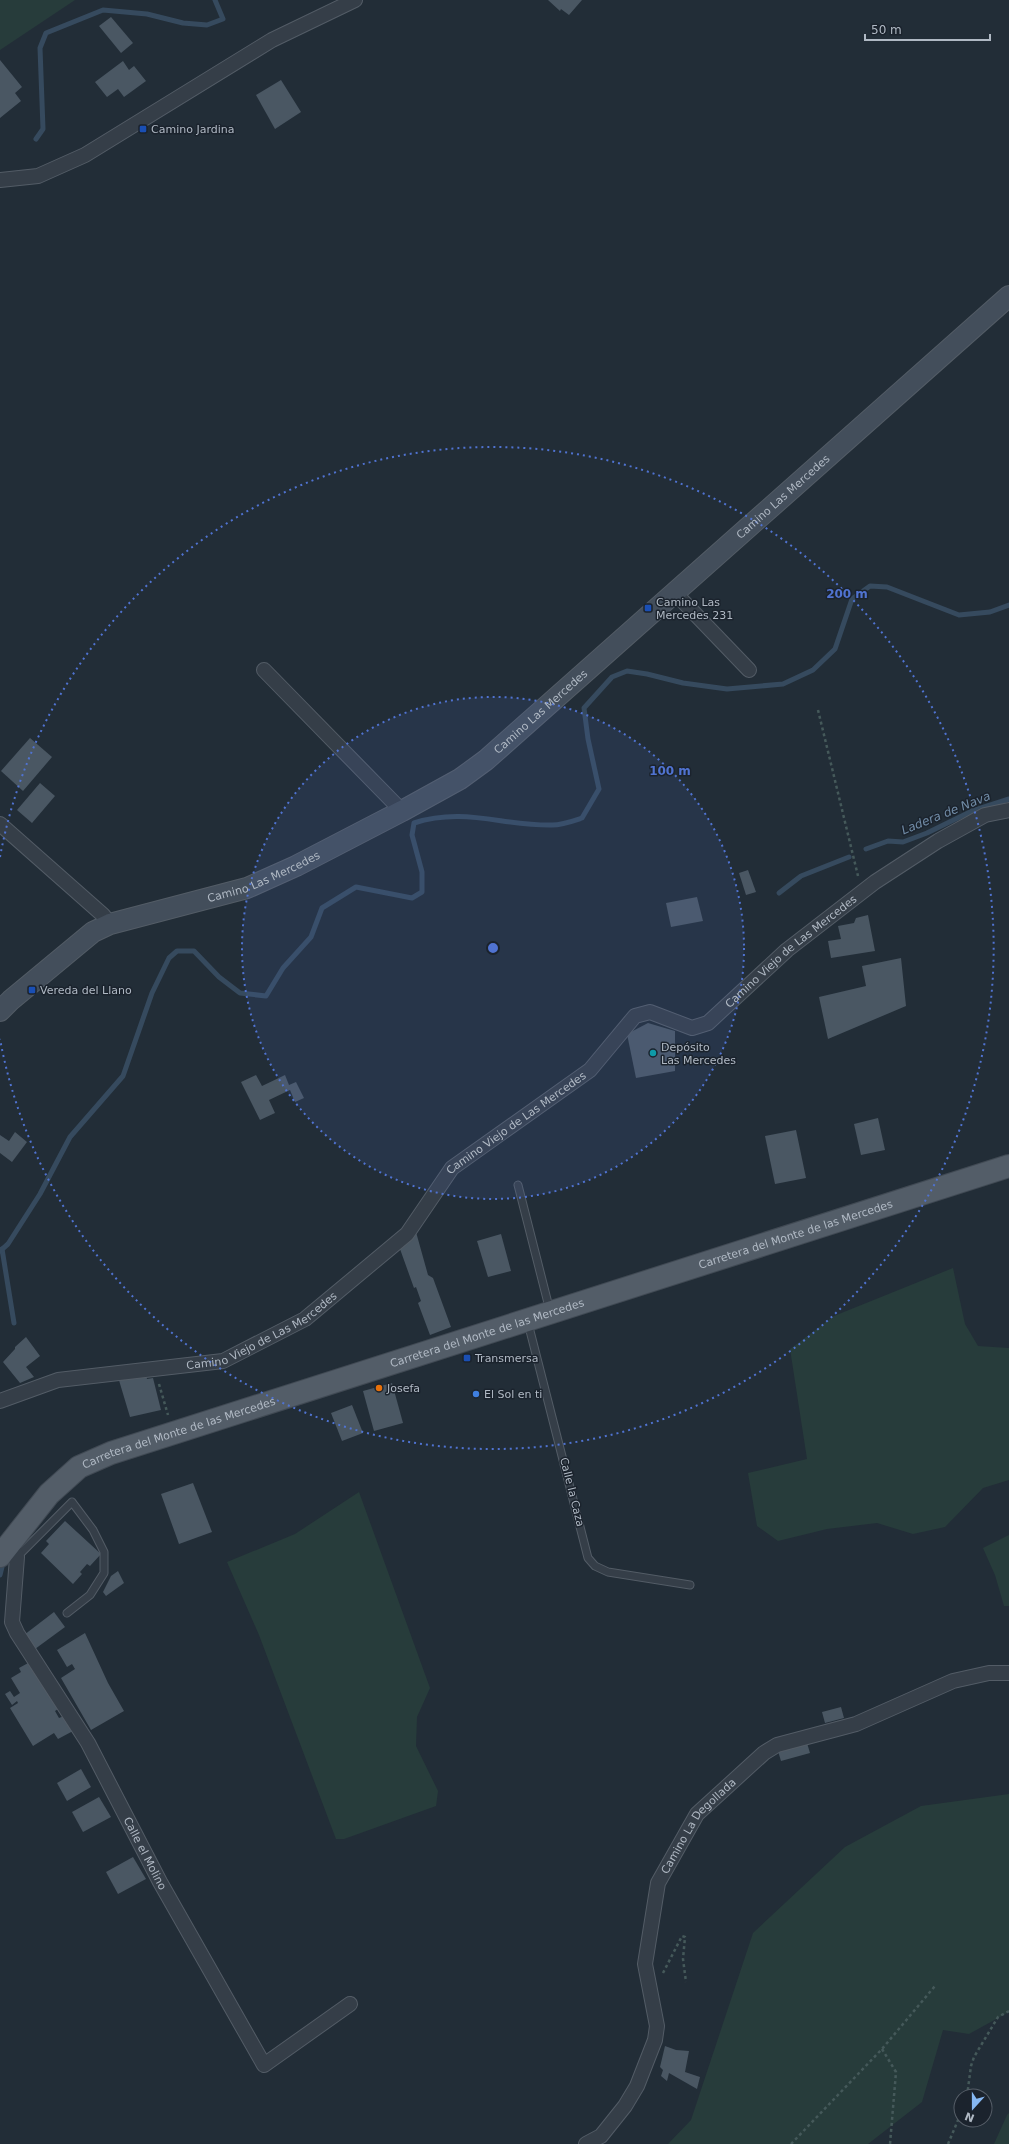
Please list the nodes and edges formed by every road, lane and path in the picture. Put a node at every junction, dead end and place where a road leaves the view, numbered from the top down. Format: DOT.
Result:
graph roads {
  1 [pos="355,0"];
  2 [pos="0,180"];
  3 [pos="1009,296"];
  4 [pos="675,593"];
  5 [pos="264,670"];
  6 [pos="749,670"];
  7 [pos="818,710"];
  8 [pos="1009,810"];
  9 [pos="402,811"];
  10 [pos="0,824"];
  11 [pos="862,892"];
  12 [pos="110,924"];
  13 [pos="0,1011"];
  14 [pos="1009,1166"];
  15 [pos="518,1185"];
  16 [pos="550,1313"];
  17 [pos="527,1320"];
  18 [pos="154,1369"];
  19 [pos="0,1401"];
  20 [pos="167,1411"];
  21 [pos="9,1552"];
  22 [pos="690,1585"];
  23 [pos="67,1613"];
  24 [pos="1009,1673"];
  25 [pos="662,1976"];
  26 [pos="686,1982"];
  27 [pos="935,1986"];
  28 [pos="350,2004"];
  29 [pos="1009,2012"];
  30 [pos="882,2049"];
  31 [pos="968,2088"];
  32 [pos="955,2128"];
  33 [pos="586,2144"];
  34 [pos="791,2144"];
  35 [pos="890,2144"];
  36 [pos="948,2144"];
  1 -- 2 [label="street"];
  3 -- 4 [label="main road, Camino Las Mercedes"];
  4 -- 6 [label="street"];
  4 -- 9 [label="main road, Camino Las Mercedes"];
  5 -- 9 [label="street"];
  7 -- 11 [label="path"];
  8 -- 11 [label="street, Camino Viejo de Las Mercedes"];
  9 -- 12 [label="main road, Camino Las Mercedes"];
  10 -- 12 [label="street"];
  11 -- 18 [label="street, Camino Viejo de Las Mercedes"];
  12 -- 13 [label="main road, Camino Las Mercedes"];
  14 -- 16 [label="main road, Carretera del Monte de las Mercedes"];
  15 -- 16 [label="lane"];
  16 -- 17 [label="main road, Carretera del Monte de las Mercedes"];
  17 -- 21 [label="main road, Carretera del Monte de las Mercedes"];
  17 -- 22 [label="lane, Calle la Caza"];
  18 -- 19 [label="street, Camino Viejo de Las Mercedes"];
  18 -- 20 [label="path"];
  21 -- 23 [label="lane"];
  21 -- 28 [label="street, Calle el Molino"];
  24 -- 33 [label="street, Camino La Degollada"];
  25 -- 26 [label="path"];
  27 -- 30 [label="path"];
  29 -- 31 [label="path"];
  30 -- 34 [label="path"];
  30 -- 35 [label="path"];
  32 -- 36 [label="path"];
}
